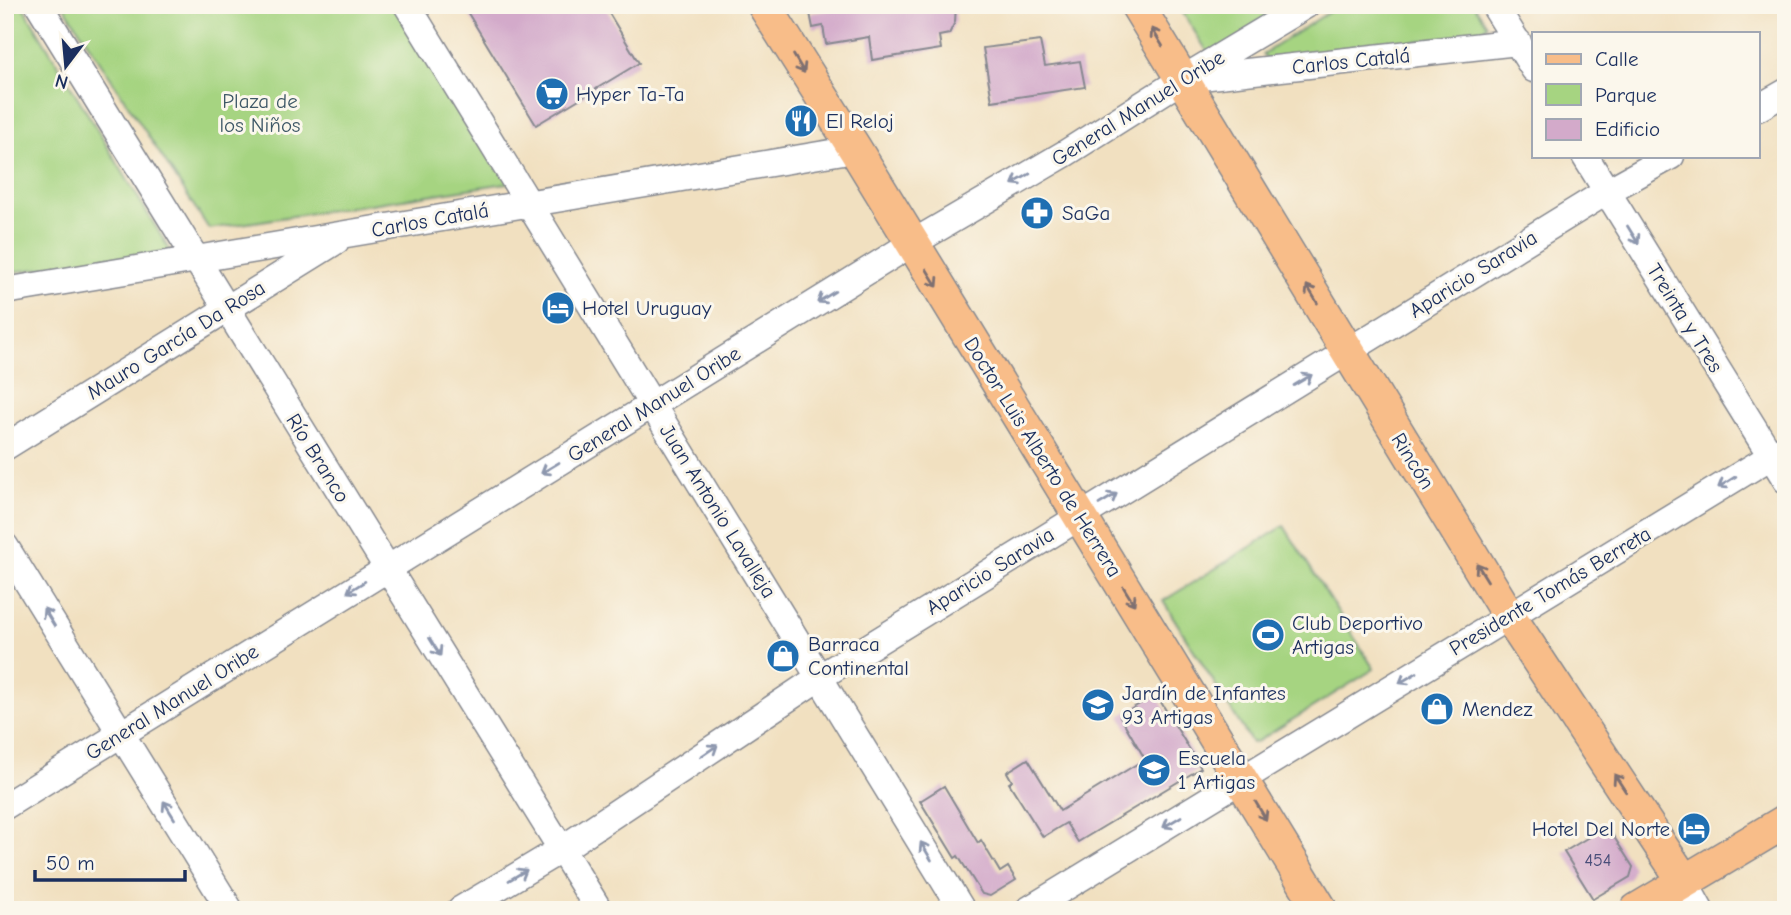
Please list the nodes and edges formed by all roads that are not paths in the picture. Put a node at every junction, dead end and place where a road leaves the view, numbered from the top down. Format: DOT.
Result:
graph roads {
  1 [pos="39,5"];
  2 [pos="408,5"];
  3 [pos="764,5"];
  4 [pos="1137,5"];
  5 [pos="1306,5"];
  6 [pos="1494,5"];
  7 [pos="1518,42"];
  8 [pos="1532,66"];
  9 [pos="1183,79"];
  10 [pos="1786,92"];
  11 [pos="1760,107"];
  12 [pos="855,149"];
  13 [pos="1586,158"];
  14 [pos="1667,158"];
  15 [pos="1606,192"];
  16 [pos="529,203"];
  17 [pos="346,234"];
  18 [pos="911,244"];
  19 [pos="195,260"];
  20 [pos="5,291"];
  21 [pos="226,309"];
  22 [pos="1347,352"];
  23 [pos="653,405"];
  24 [pos="5,447"];
  25 [pos="1778,451"];
  26 [pos="1786,480"];
  27 [pos="1080,516"];
  28 [pos="5,546"];
  29 [pos="386,569"];
  30 [pos="1509,616"];
  31 [pos="820,677"];
  32 [pos="121,733"];
  33 [pos="1242,779"];
  34 [pos="5,806"];
  35 [pos="1786,821"];
  36 [pos="562,849"];
  37 [pos="1684,881"];
  38 [pos="230,910"];
  39 [pos="460,910"];
  40 [pos="598,910"];
  41 [pos="962,910"];
  42 [pos="1028,910"];
  43 [pos="1321,910"];
  44 [pos="1637,910"];
  45 [pos="1700,910"];
  1 -- 19 [label="street, Río Branco"];
  2 -- 16 [label="street, Juan Antonio Lavalleja"];
  3 -- 12 [label="main road, Doctor Luis Alberto de Herrera, one-way"];
  9 -- 4 [label="main road, Rincón, one-way"];
  5 -- 9 [label="street, General Manuel Oribe"];
  6 -- 7 [label="street"];
  7 -- 8 [label="street"];
  7 -- 9 [label="street, Carlos Catalá"];
  9 -- 18 [label="street, General Manuel Oribe, one-way"];
  22 -- 9 [label="main road, Rincón, one-way"];
  10 -- 11 [label="street"];
  12 -- 16 [label="street, Carlos Catalá"];
  12 -- 18 [label="main road, Doctor Luis Alberto de Herrera"];
  13 -- 15 [label="street, Treinta y Tres"];
  14 -- 15 [label="street, Aparicio Saravia"];
  15 -- 22 [label="street, Aparicio Saravia"];
  15 -- 25 [label="street, Treinta y Tres, one-way"];
  16 -- 17 [label="street, Carlos Catalá"];
  16 -- 23 [label="street, Juan Antonio Lavalleja"];
  17 -- 19 [label="street, Carlos Catalá"];
  17 -- 21 [label="street, Mauro García Da Rosa"];
  18 -- 23 [label="street, General Manuel Oribe, one-way"];
  18 -- 27 [label="main road, Doctor Luis Alberto de Herrera, one-way"];
  19 -- 20 [label="street, Carlos Catalá"];
  19 -- 21 [label="street, Río Branco"];
  21 -- 24 [label="street, Mauro García Da Rosa"];
  21 -- 29 [label="street, Río Branco"];
  27 -- 22 [label="street, Aparicio Saravia, one-way"];
  30 -- 22 [label="main road, Rincón, one-way"];
  23 -- 29 [label="street, General Manuel Oribe, one-way"];
  23 -- 31 [label="street, Juan Antonio Lavalleja"];
  25 -- 26 [label="street, Treinta y Tres"];
  25 -- 30 [label="street, Presidente Tomás Berreta, one-way"];
  27 -- 31 [label="street, Aparicio Saravia"];
  27 -- 33 [label="main road, Doctor Luis Alberto de Herrera, one-way"];
  32 -- 28 [label="street, one-way"];
  29 -- 32 [label="street, General Manuel Oribe, one-way"];
  29 -- 36 [label="street, Río Branco, one-way"];
  30 -- 33 [label="street, Presidente Tomás Berreta, one-way"];
  37 -- 30 [label="main road, Rincón, one-way"];
  36 -- 31 [label="street, Aparicio Saravia, one-way"];
  41 -- 31 [label="street, Juan Antonio Lavalleja, one-way"];
  32 -- 34 [label="street, General Manuel Oribe"];
  38 -- 32 [label="street, one-way"];
  33 -- 42 [label="street, Presidente Tomás Berreta, one-way"];
  33 -- 43 [label="main road, Doctor Luis Alberto de Herrera, one-way"];
  35 -- 37 [label="main road"];
  39 -- 36 [label="street, Aparicio Saravia, one-way"];
  36 -- 40 [label="street, Río Branco"];
  37 -- 44 [label="main road"];
  37 -- 45 [label="street, Rincón"];
}
